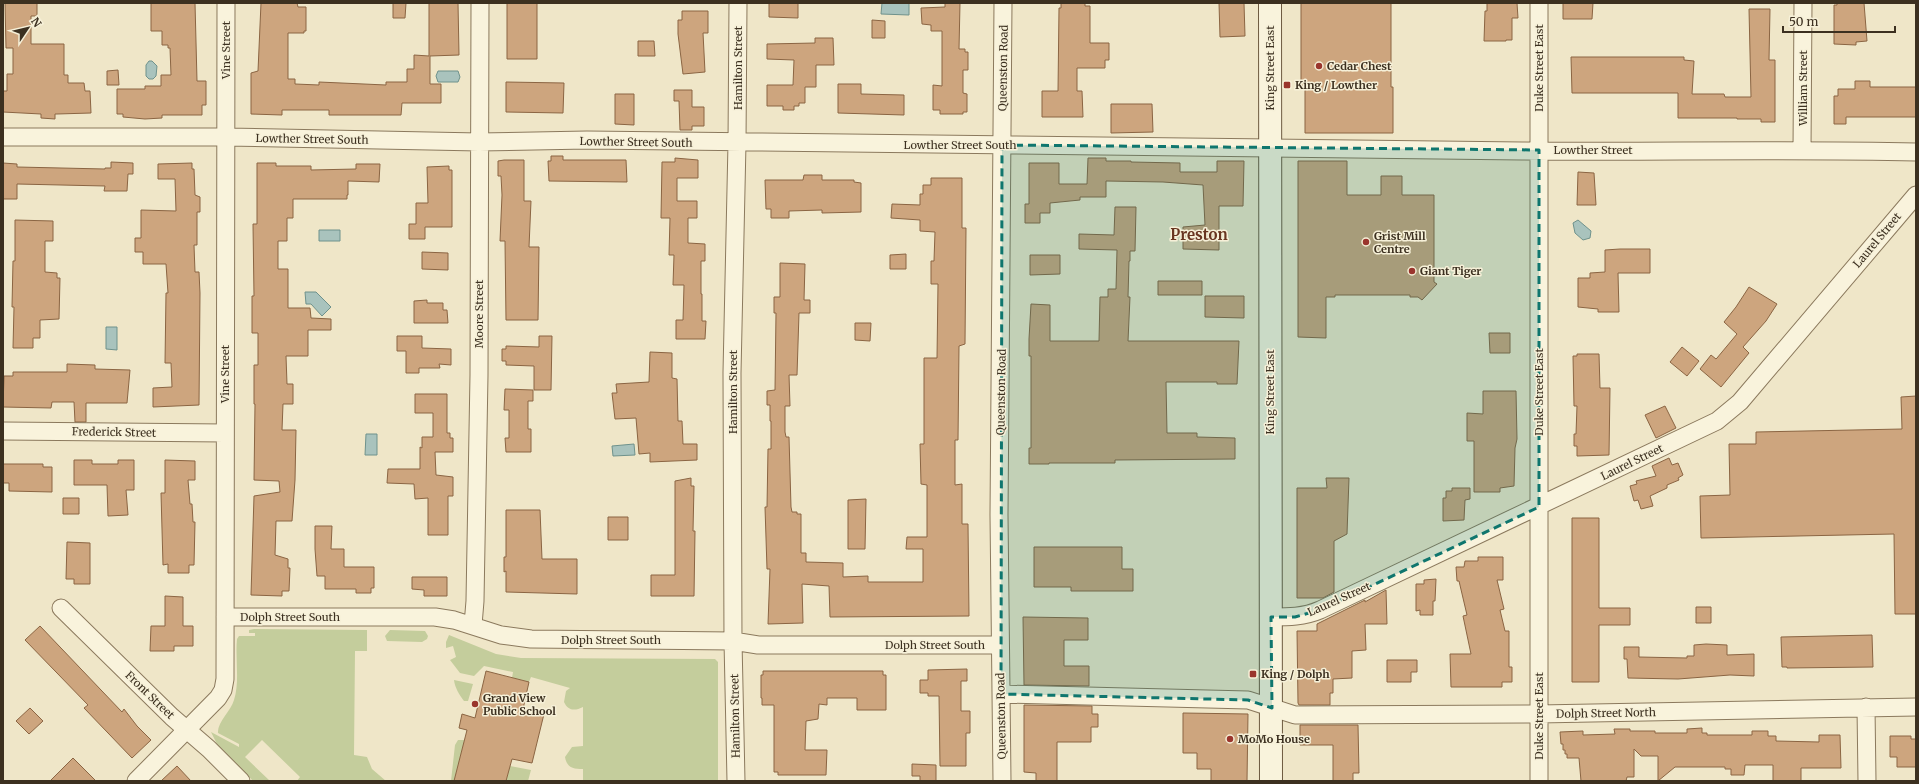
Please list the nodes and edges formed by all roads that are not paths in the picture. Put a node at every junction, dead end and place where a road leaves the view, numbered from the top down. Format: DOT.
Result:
graph roads {
  1 [pos="226,3"];
  2 [pos="480,3"];
  3 [pos="738,3"];
  4 [pos="1004,3"];
  5 [pos="1270,3"];
  6 [pos="1539,3"];
  7 [pos="1803,3"];
  8 [pos="3,136"];
  9 [pos="226,137"];
  10 [pos="478,142"];
  11 [pos="738,143"];
  12 [pos="1002,145"];
  13 [pos="1270,149"];
  14 [pos="1539,150"];
  15 [pos="1802,150"];
  16 [pos="1916,152"];
  17 [pos="1916,195"];
  18 [pos="3,431"];
  19 [pos="225,433"];
  20 [pos="1539,507"];
  21 [pos="61,608"];
  22 [pos="225,617"];
  23 [pos="1271,617"];
  24 [pos="473,626"];
  25 [pos="733,641"];
  26 [pos="1000,645"];
  27 [pos="1001,694"];
  28 [pos="1866,707"];
  29 [pos="1916,707"];
  30 [pos="1272,708"];
  31 [pos="1539,714"];
  32 [pos="187,730"];
  33 [pos="136,781"];
  34 [pos="241,781"];
  35 [pos="736,781"];
  36 [pos="1002,781"];
  37 [pos="1271,781"];
  38 [pos="1539,781"];
  39 [pos="1867,781"];
  1 -- 9 [label="street, Vine Street"];
  2 -- 10 [label="street, Moore Street"];
  3 -- 11 [label="street, Hamilton Street"];
  4 -- 12 [label="street, Queenston Road"];
  5 -- 13 [label="main road, King Street East"];
  6 -- 14 [label="street, Duke Street East"];
  7 -- 15 [label="street, William Street"];
  8 -- 9 [label="street, Lowther Street South"];
  9 -- 10 [label="street, Lowther Street South"];
  9 -- 19 [label="street, Vine Street"];
  10 -- 11 [label="street, Lowther Street South"];
  10 -- 24 [label="street, Moore Street"];
  11 -- 12 [label="street, Lowther Street South"];
  11 -- 25 [label="street, Hamilton Street"];
  12 -- 13 [label="street, Lowther Street South"];
  12 -- 26 [label="street, Queenston Road"];
  13 -- 14 [label="street, Lowther Street"];
  13 -- 23 [label="main road, King Street East"];
  14 -- 15 [label="street, Lowther Street"];
  14 -- 20 [label="street, Duke Street East"];
  15 -- 16 [label="street, Lowther Street"];
  17 -- 20 [label="street, Laurel Street"];
  18 -- 19 [label="street, Frederick Street"];
  19 -- 22 [label="street, Vine Street"];
  20 -- 23 [label="street, Laurel Street"];
  20 -- 31 [label="street, Duke Street East"];
  21 -- 32 [label="street, Front Street"];
  22 -- 24 [label="street, Dolph Street South"];
  22 -- 32 [label="street, Vine Street"];
  23 -- 30 [label="main road, King Street East"];
  24 -- 25 [label="street, Dolph Street South"];
  25 -- 26 [label="street, Dolph Street South"];
  25 -- 35 [label="street, Hamilton Street"];
  26 -- 27 [label="street, Queenston Road"];
  27 -- 30 [label="street"];
  27 -- 36 [label="street, Queenston Road"];
  28 -- 29 [label="street, Dolph Street North"];
  28 -- 31 [label="street, Dolph Street North"];
  28 -- 39 [label="street"];
  30 -- 31 [label="street, Dolph Street North"];
  30 -- 37 [label="main road, King Street East"];
  31 -- 38 [label="street, Duke Street East"];
  32 -- 33 [label="street, Vine Street"];
  32 -- 34 [label="street, Front Street"];
}
